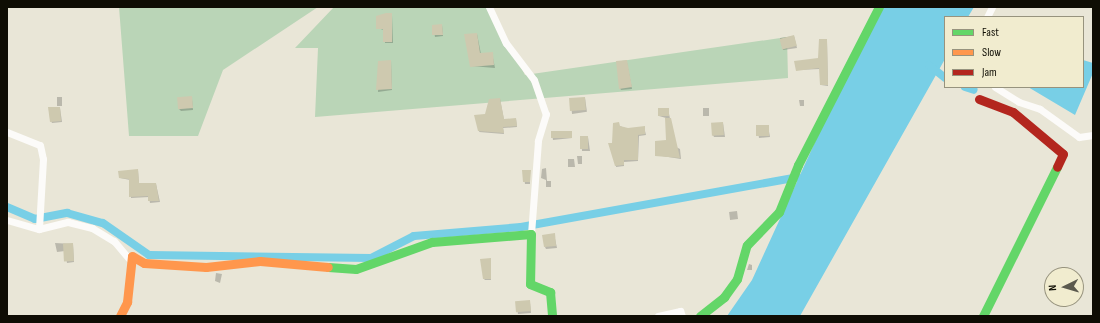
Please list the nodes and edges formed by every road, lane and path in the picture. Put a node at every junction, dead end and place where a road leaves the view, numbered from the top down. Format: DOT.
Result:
graph roads {
  1 [pos="489,7"];
  2 [pos="879,7"];
  3 [pos="992,7"];
  4 [pos="988,16"];
  5 [pos="997,88"];
  6 [pos="979,99"];
  7 [pos="7,132"];
  8 [pos="1093,135"];
  9 [pos="7,220"];
  10 [pos="39,229"];
  11 [pos="532,232"];
  12 [pos="129,259"];
  13 [pos="120,316"];
  14 [pos="552,316"];
  15 [pos="658,316"];
  16 [pos="682,316"];
  17 [pos="700,316"];
  18 [pos="982,316"];
  1 -- 11 [label="street"];
  2 -- 17 [label="street"];
  3 -- 4 [label="street"];
  5 -- 8 [label="street"];
  6 -- 18 [label="street"];
  7 -- 10 [label="street"];
  9 -- 10 [label="street"];
  10 -- 12 [label="street"];
  11 -- 12 [label="street"];
  11 -- 14 [label="street"];
  12 -- 13 [label="street"];
  15 -- 16 [label="street"];
}
